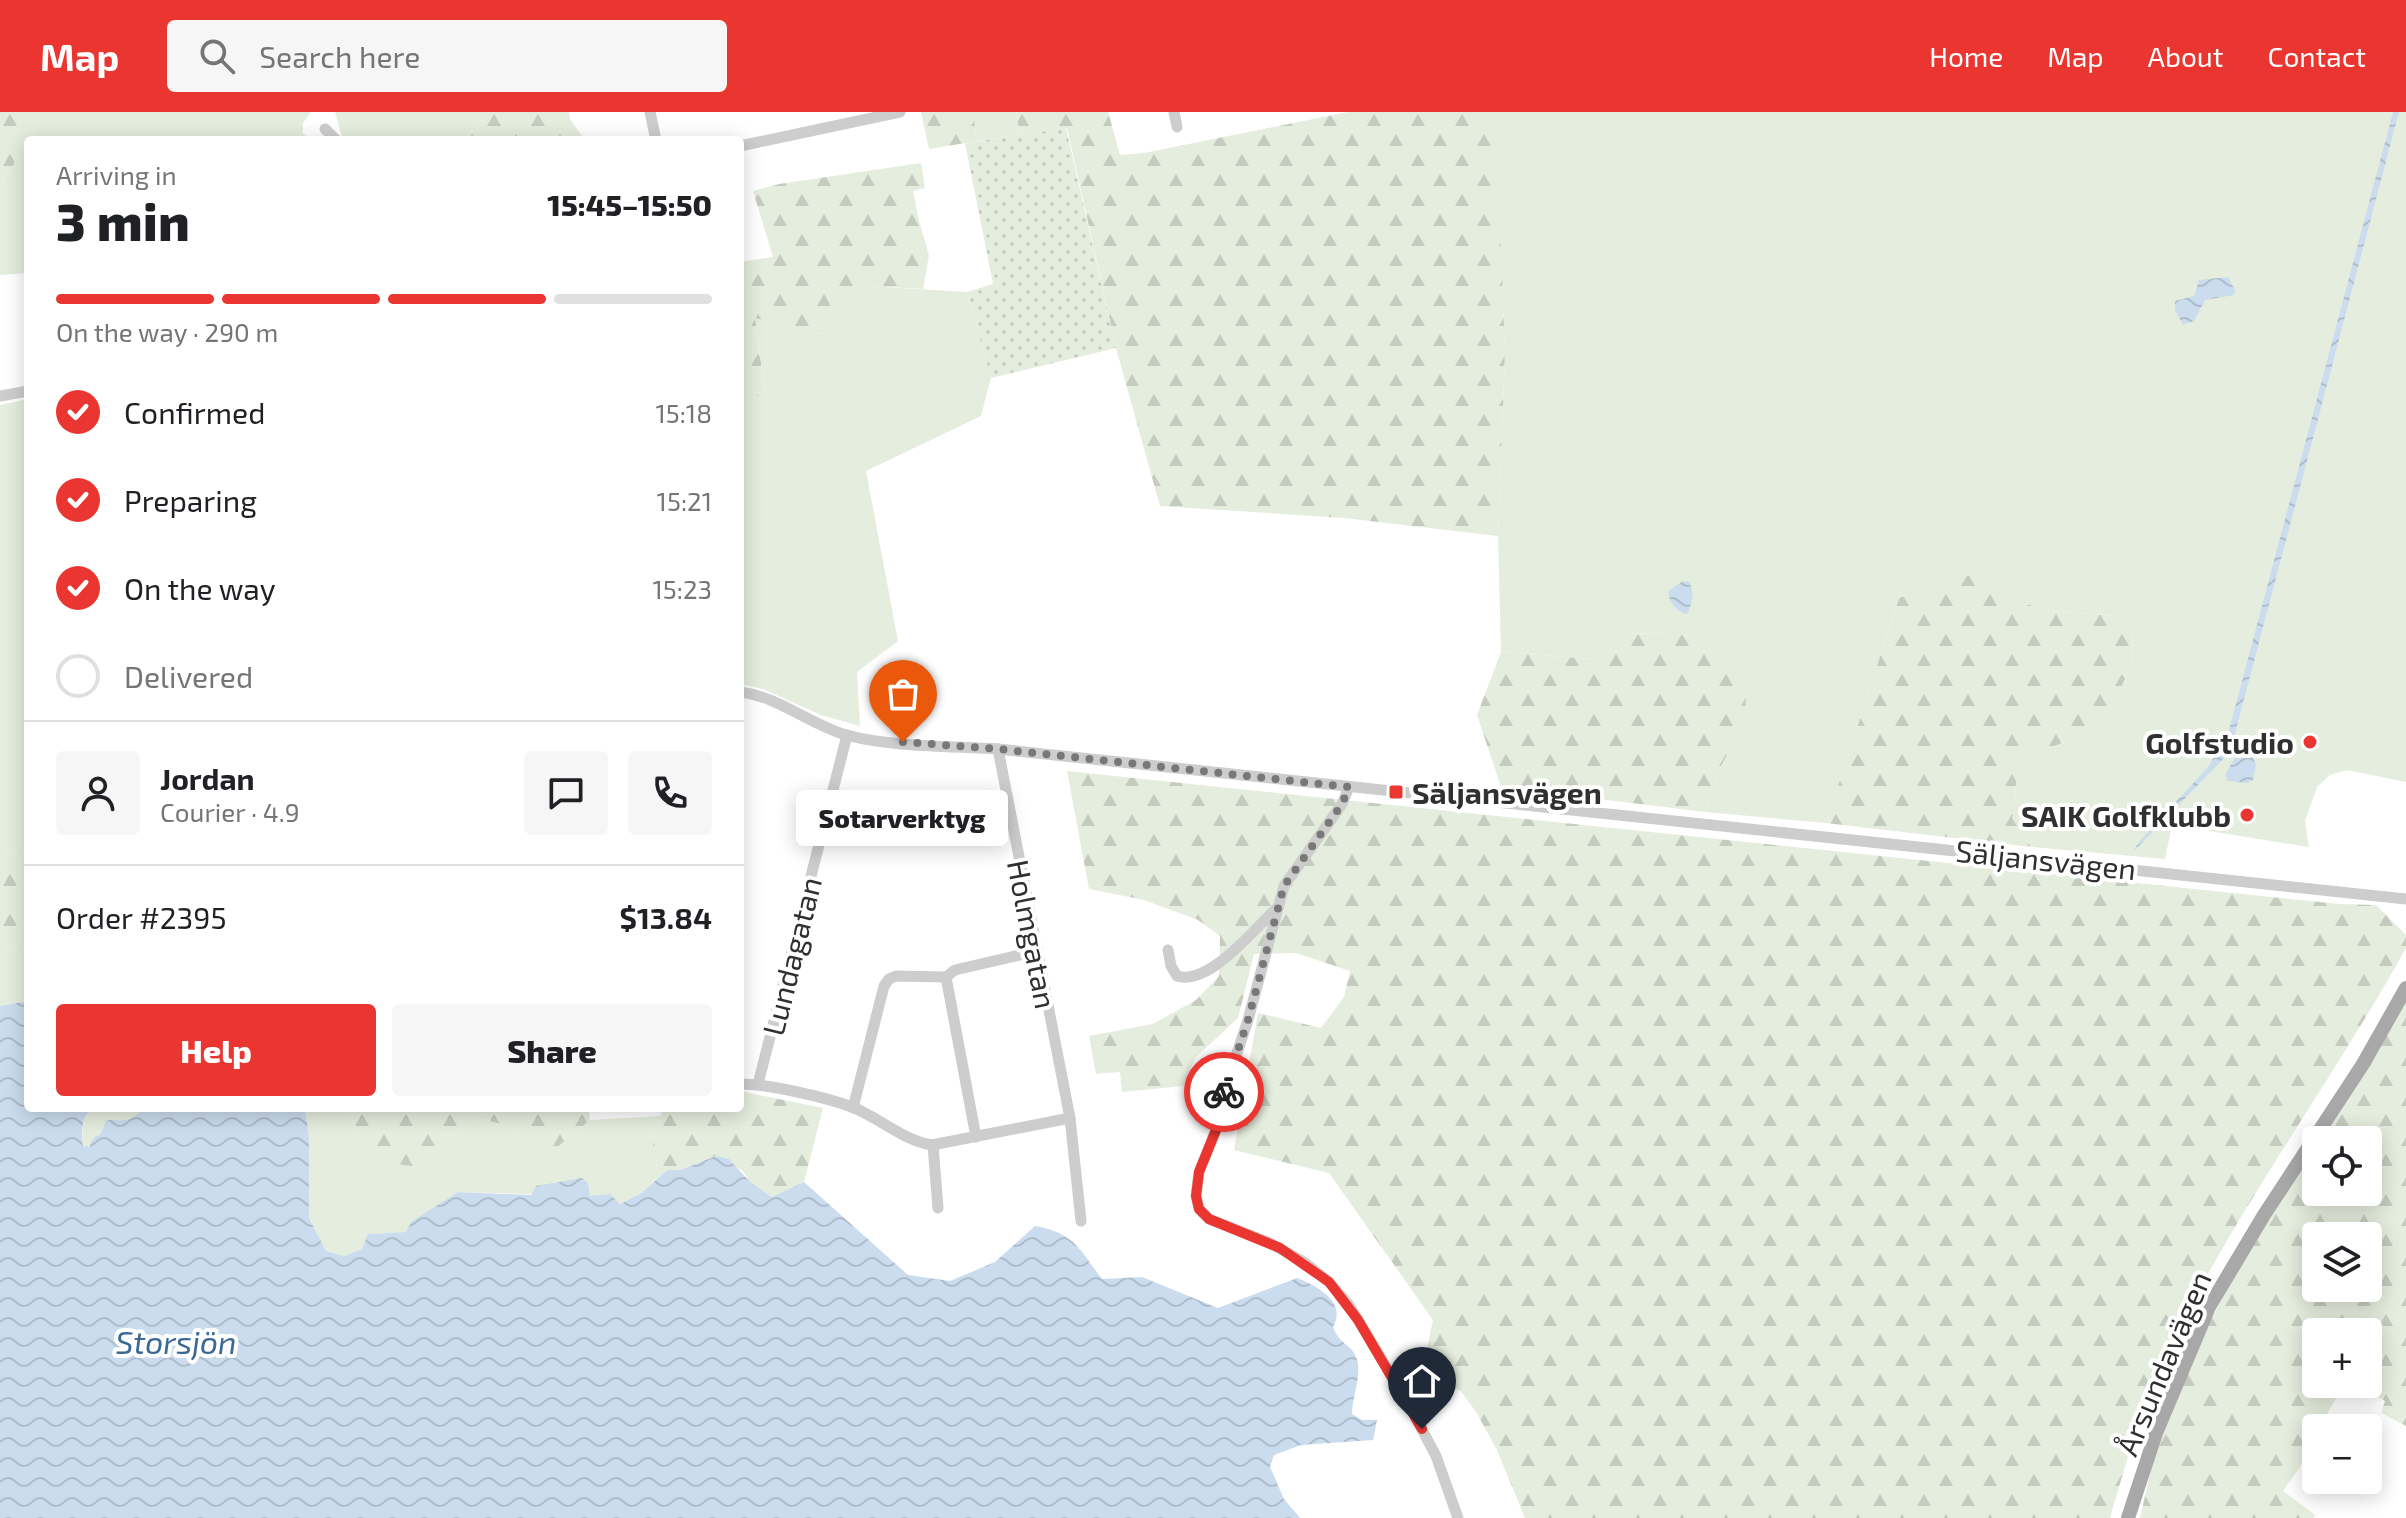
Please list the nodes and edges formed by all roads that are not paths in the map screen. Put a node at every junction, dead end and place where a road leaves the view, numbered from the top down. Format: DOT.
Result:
graph roads {
  1 [pos="650,112"];
  2 [pos="900,112"];
  3 [pos="1174,112"];
  4 [pos="1177,127"];
  5 [pos="325,129"];
  6 [pos="332,136"];
  7 [pos="655,136"];
  8 [pos="744,145"];
  9 [pos="24,392"];
  10 [pos="0,396"];
  11 [pos="744,693"];
  12 [pos="847,735"];
  13 [pos="998,749"];
  14 [pos="1349,787"];
  15 [pos="2406,899"];
  16 [pos="1276,908"];
  17 [pos="1168,950"];
  18 [pos="1037,951"];
  19 [pos="946,977"];
  20 [pos="2406,988"];
  21 [pos="744,1084"];
  22 [pos="758,1084"];
  23 [pos="853,1108"];
  24 [pos="1070,1118"];
  25 [pos="976,1137"];
  26 [pos="933,1145"];
  27 [pos="938,1208"];
  28 [pos="1081,1221"];
  29 [pos="1458,1518"];
  30 [pos="2128,1518"];
  1 -- 7 [label="street"];
  2 -- 8 [label="street"];
  3 -- 4 [label="street"];
  5 -- 6 [label="street"];
  9 -- 10 [label="street"];
  11 -- 12 [label="street, Säljansvägen"];
  12 -- 13 [label="street, Säljansvägen"];
  12 -- 22 [label="street, Lundagatan"];
  13 -- 14 [label="street, Säljansvägen"];
  13 -- 18 [label="street, Holmgatan"];
  14 -- 15 [label="street, Säljansvägen"];
  14 -- 16 [label="street"];
  16 -- 17 [label="street"];
  16 -- 29 [label="street"];
  18 -- 19 [label="street"];
  18 -- 24 [label="street, Holmgatan"];
  19 -- 23 [label="street"];
  19 -- 25 [label="street"];
  20 -- 30 [label="main road, Årsundavägen"];
  21 -- 22 [label="street"];
  22 -- 23 [label="street"];
  23 -- 26 [label="street"];
  24 -- 25 [label="street"];
  24 -- 28 [label="street, Holmgatan"];
  25 -- 26 [label="street"];
  26 -- 27 [label="street"];
}
